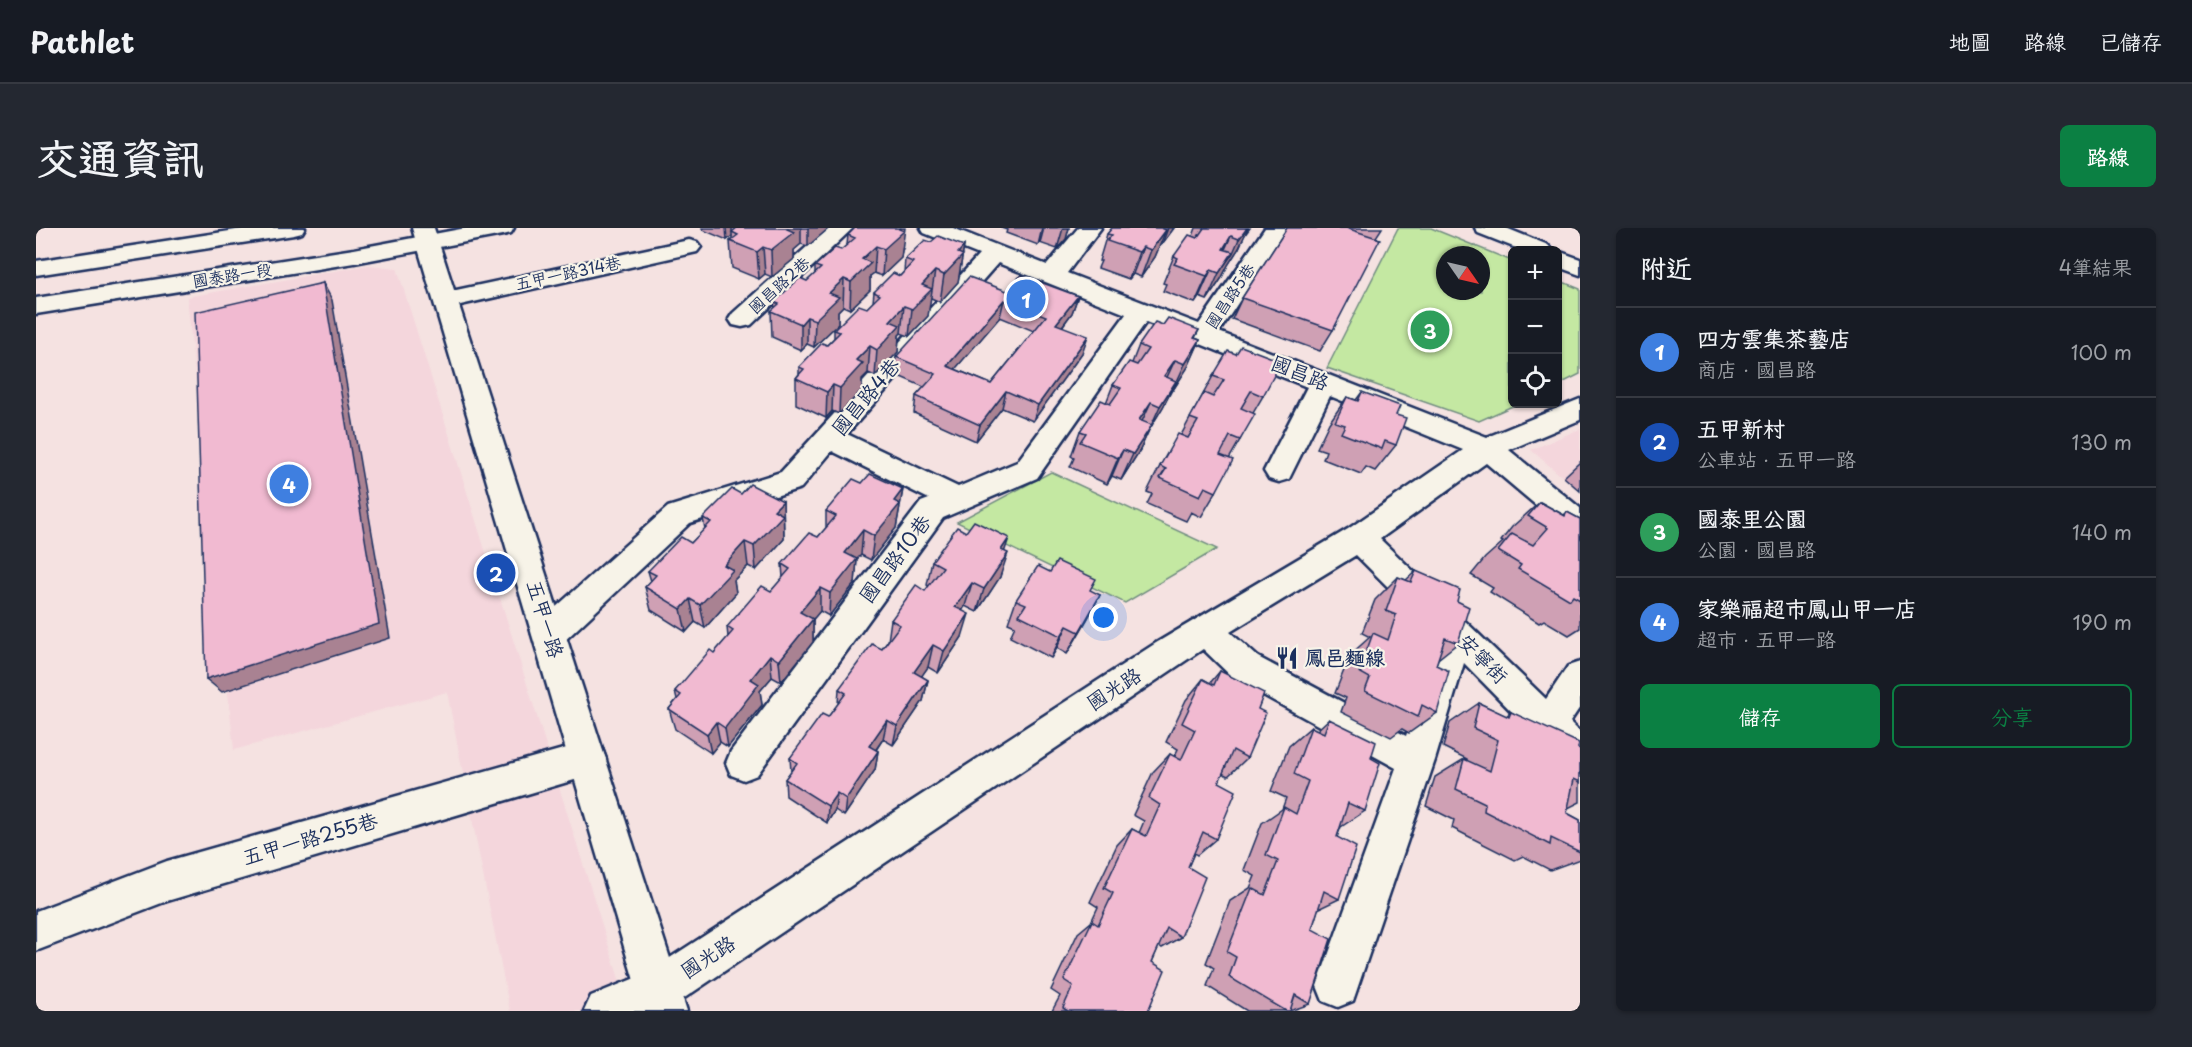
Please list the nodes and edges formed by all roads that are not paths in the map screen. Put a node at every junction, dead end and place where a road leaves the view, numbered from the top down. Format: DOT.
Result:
graph roads {
  1 [pos="169,228"];
  2 [pos="294,228"];
  3 [pos="503,228"];
  4 [pos="842,228"];
  5 [pos="1090,228"];
  6 [pos="1276,228"];
  7 [pos="1486,228"];
  8 [pos="944,230"];
  9 [pos="423,233"];
  10 [pos="1535,242"];
  11 [pos="689,247"];
  12 [pos="36,249"];
  13 [pos="995,252"];
  14 [pos="1562,260"];
  15 [pos="36,268"];
  16 [pos="1580,268"];
  17 [pos="1052,275"];
  18 [pos="36,288"];
  19 [pos="447,300"];
  20 [pos="36,306"];
  21 [pos="1142,310"];
  22 [pos="742,319"];
  23 [pos="1205,334"];
  24 [pos="1323,382"];
  25 [pos="1580,409"];
  26 [pos="828,436"];
  27 [pos="1487,448"];
  28 [pos="1279,471"];
  29 [pos="957,499"];
  30 [pos="1580,525"];
  31 [pos="1359,538"];
  32 [pos="1205,630"];
  33 [pos="1456,633"];
  34 [pos="549,634"];
  35 [pos="1580,677"];
  36 [pos="1549,725"];
  37 [pos="1580,756"];
  38 [pos="588,759"];
  39 [pos="1417,760"];
  40 [pos="744,763"];
  41 [pos="36,931"];
  42 [pos="1338,986"];
  43 [pos="662,1000"];
  44 [pos="606,1011"];
  1 -- 12 [label="street"];
  2 -- 15 [label="street, 國泰路一段"];
  3 -- 9 [label="street"];
  4 -- 22 [label="street, 國昌路2巷"];
  5 -- 17 [label="street"];
  6 -- 23 [label="street, 國昌路5巷"];
  7 -- 10 [label="street"];
  8 -- 13 [label="street, 國昌路"];
  9 -- 18 [label="street, 國泰路一段"];
  9 -- 19 [label="street, 五甲一路"];
  9 -- 20 [label="street, 國泰路一段"];
  11 -- 19 [label="street, 五甲一路314巷"];
  13 -- 17 [label="street, 國昌路"];
  13 -- 26 [label="street, 國昌路4巷"];
  14 -- 16 [label="street"];
  17 -- 21 [label="street, 國昌路"];
  19 -- 34 [label="street, 五甲一路"];
  21 -- 23 [label="street, 國昌路"];
  21 -- 29 [label="street, 國昌路10巷"];
  23 -- 24 [label="street, 國昌路"];
  24 -- 27 [label="street, 國昌路"];
  24 -- 28 [label="street"];
  25 -- 27 [label="street, 國光路"];
  26 -- 29 [label="street, 國昌路4巷"];
  26 -- 34 [label="street"];
  27 -- 30 [label="street, 國昌路"];
  27 -- 31 [label="street, 國光路"];
  29 -- 40 [label="street, 國昌路10巷"];
  31 -- 32 [label="street, 國光路"];
  31 -- 33 [label="street, 安寧街"];
  32 -- 39 [label="street"];
  32 -- 43 [label="street, 國光路"];
  33 -- 36 [label="street, 安寧街"];
  33 -- 39 [label="street"];
  34 -- 38 [label="street, 五甲一路"];
  35 -- 36 [label="street"];
  36 -- 37 [label="street, 安寧街"];
  38 -- 41 [label="street, 五甲一路255巷"];
  38 -- 43 [label="street, 五甲一路"];
  39 -- 42 [label="street"];
  43 -- 44 [label="street, 國光路"];
}
